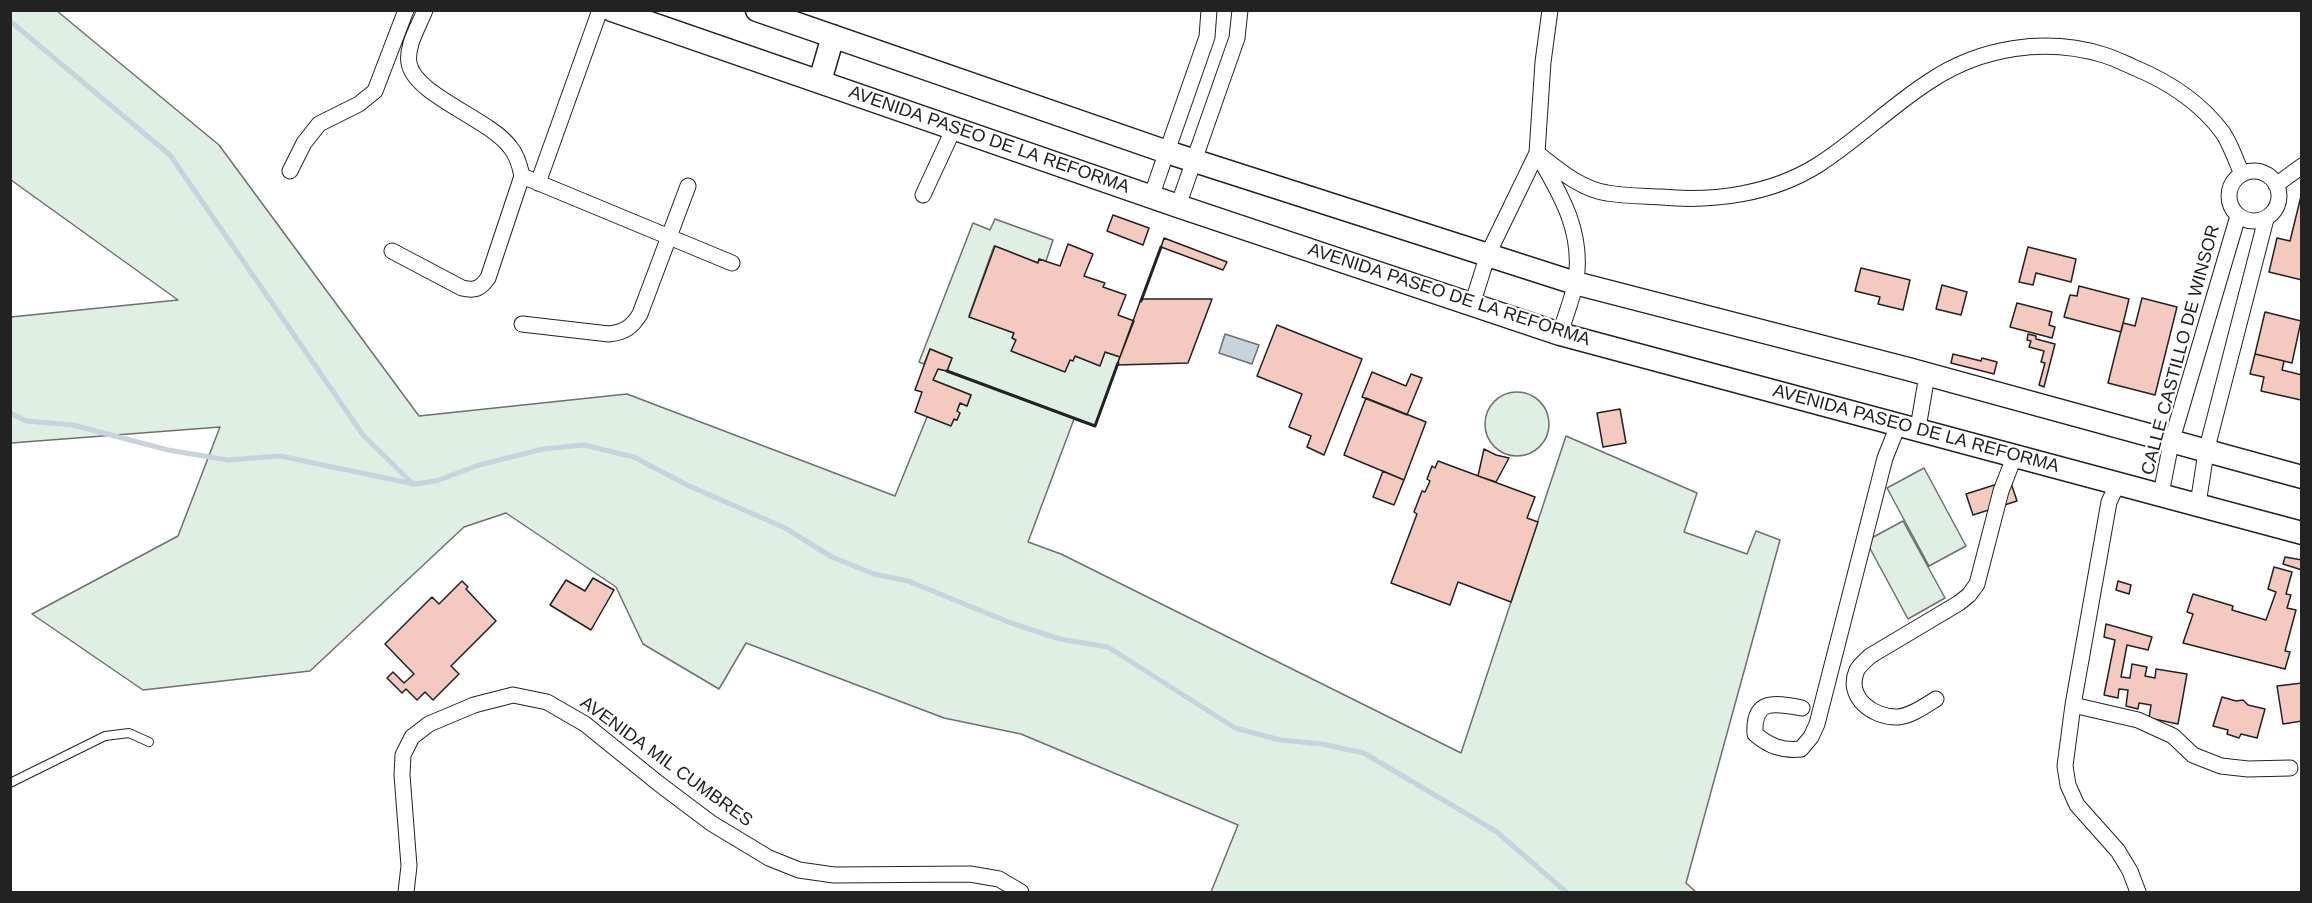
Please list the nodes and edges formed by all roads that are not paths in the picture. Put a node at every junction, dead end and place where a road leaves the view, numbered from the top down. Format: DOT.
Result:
graph roads {
  1 [pos="406,10"];
  2 [pos="425,10"];
  3 [pos="600,10"];
  4 [pos="612,10"];
  5 [pos="757,10"];
  6 [pos="1209,10"];
  7 [pos="1240,10"];
  8 [pos="1550,10"];
  9 [pos="833,36"];
  10 [pos="820,81"];
  11 [pos="954,128"];
  12 [pos="1167,152"];
  13 [pos="1537,153"];
  14 [pos="1194,161"];
  15 [pos="2301,166"];
  16 [pos="290,171"];
  17 [pos="2242,174"];
  18 [pos="522,176"];
  19 [pos="538,183"];
  20 [pos="2276,184"];
  21 [pos="688,186"];
  22 [pos="923,195"];
  23 [pos="1151,197"];
  24 [pos="1178,206"];
  25 [pos="2238,216"];
  26 [pos="2266,219"];
  27 [pos="669,237"];
  28 [pos="392,251"];
  29 [pos="1488,254"];
  30 [pos="732,262"];
  31 [pos="1575,283"];
  32 [pos="1472,305"];
  33 [pos="522,324"];
  34 [pos="1560,334"];
  35 [pos="1927,375"];
  36 [pos="1908,426"];
  37 [pos="2171,443"];
  38 [pos="2206,452"];
  39 [pos="2015,455"];
  40 [pos="2301,477"];
  41 [pos="2118,483"];
  42 [pos="2161,494"];
  43 [pos="2198,504"];
  44 [pos="2301,532"];
  45 [pos="1936,699"];
  46 [pos="2073,705"];
  47 [pos="1802,708"];
  48 [pos="149,742"];
  49 [pos="2290,768"];
  50 [pos="10,783"];
  51 [pos="406,892"];
  52 [pos="1021,892"];
  53 [pos="2138,892"];
  1 -- 16 [label="street"];
  2 -- 18 [label="street"];
  3 -- 19 [label="street"];
  4 -- 10 [label="main road, AVENIDA PASEO DE LA REFORMA"];
  5 -- 9 [label="main road"];
  6 -- 12 [label="street"];
  7 -- 14 [label="street"];
  8 -- 13 [label="street"];
  9 -- 10 [label="main road"];
  9 -- 12 [label="main road"];
  10 -- 11 [label="main road, AVENIDA PASEO DE LA REFORMA"];
  11 -- 22 [label="street"];
  11 -- 23 [label="main road, AVENIDA PASEO DE LA REFORMA"];
  12 -- 14 [label="main road"];
  12 -- 23 [label="street"];
  13 -- 17 [label="street"];
  13 -- 29 [label="street"];
  13 -- 31 [label="street"];
  14 -- 24 [label="street"];
  14 -- 29 [label="main road"];
  15 -- 20 [label="street"];
  17 -- 20 [label="street"];
  17 -- 25 [label="street"];
  18 -- 19 [label="street"];
  18 -- 28 [label="street"];
  19 -- 27 [label="street"];
  20 -- 26 [label="street"];
  21 -- 27 [label="street"];
  23 -- 24 [label="main road, AVENIDA PASEO DE LA REFORMA"];
  24 -- 32 [label="main road, AVENIDA PASEO DE LA REFORMA"];
  25 -- 26 [label="street"];
  25 -- 37 [label="street, CALLE CASTILLO DE WINSOR"];
  26 -- 38 [label="street"];
  27 -- 30 [label="street"];
  27 -- 33 [label="street"];
  29 -- 31 [label="main road"];
  29 -- 32 [label="street"];
  31 -- 34 [label="street"];
  31 -- 35 [label="main road"];
  32 -- 34 [label="main road, AVENIDA PASEO DE LA REFORMA"];
  34 -- 36 [label="main road, AVENIDA PASEO DE LA REFORMA"];
  35 -- 36 [label="street"];
  35 -- 37 [label="main road"];
  36 -- 39 [label="main road, AVENIDA PASEO DE LA REFORMA"];
  36 -- 47 [label="street"];
  37 -- 38 [label="main road"];
  37 -- 42 [label="street, CALLE CASTILLO DE WINSOR"];
  38 -- 40 [label="main road"];
  38 -- 43 [label="street"];
  39 -- 41 [label="main road, AVENIDA PASEO DE LA REFORMA"];
  39 -- 45 [label="street"];
  41 -- 42 [label="main road, AVENIDA PASEO DE LA REFORMA"];
  41 -- 46 [label="street"];
  42 -- 43 [label="main road, AVENIDA PASEO DE LA REFORMA"];
  43 -- 44 [label="main road, AVENIDA PASEO DE LA REFORMA"];
  46 -- 49 [label="street"];
  46 -- 53 [label="street"];
  48 -- 50 [label="lane"];
  51 -- 52 [label="street, AVENIDA MIL CUMBRES"];
}
